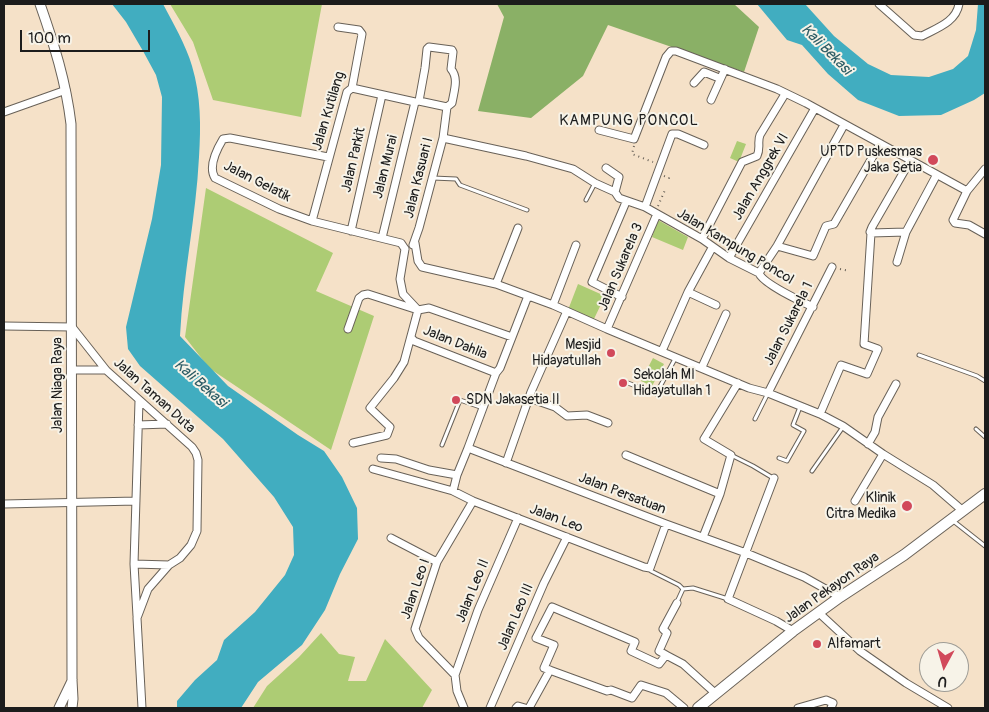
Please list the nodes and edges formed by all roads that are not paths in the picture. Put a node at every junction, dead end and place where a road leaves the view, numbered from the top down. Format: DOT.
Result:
graph roads {
  1 [pos="40,4"];
  2 [pos="879,4"];
  3 [pos="959,4"];
  4 [pos="338,27"];
  5 [pos="706,62"];
  6 [pos="725,69"];
  7 [pos="704,72"];
  8 [pos="720,78"];
  9 [pos="694,83"];
  10 [pos="352,88"];
  11 [pos="66,90"];
  12 [pos="784,94"];
  13 [pos="382,95"];
  14 [pos="711,100"];
  15 [pos="417,102"];
  16 [pos="447,107"];
  17 [pos="815,108"];
  18 [pos="4,112"];
  19 [pos="844,125"];
  20 [pos="599,130"];
  21 [pos="443,138"];
  22 [pos="880,144"];
  23 [pos="704,145"];
  24 [pos="328,157"];
  25 [pos="910,160"];
  26 [pos="606,168"];
  27 [pos="984,172"];
  28 [pos="936,176"];
  29 [pos="433,178"];
  30 [pos="595,183"];
  31 [pos="967,191"];
  32 [pos="615,192"];
  33 [pos="586,200"];
  34 [pos="626,202"];
  35 [pos="645,207"];
  36 [pos="527,210"];
  37 [pos="656,213"];
  38 [pos="312,221"];
  39 [pos="518,228"];
  40 [pos="351,231"];
  41 [pos="871,231"];
  42 [pos="906,232"];
  43 [pos="985,234"];
  44 [pos="382,238"];
  45 [pos="702,239"];
  46 [pos="415,242"];
  47 [pos="576,245"];
  48 [pos="777,246"];
  49 [pos="712,248"];
  50 [pos="405,249"];
  51 [pos="729,258"];
  52 [pos="897,262"];
  53 [pos="832,267"];
  54 [pos="759,272"];
  55 [pos="496,284"];
  56 [pos="688,292"];
  57 [pos="528,296"];
  58 [pos="622,297"];
  59 [pos="553,305"];
  60 [pos="716,305"];
  61 [pos="813,307"];
  62 [pos="418,310"];
  63 [pos="567,311"];
  64 [pos="726,314"];
  65 [pos="4,326"];
  66 [pos="72,327"];
  67 [pos="348,329"];
  68 [pos="607,329"];
  69 [pos="411,337"];
  70 [pos="512,337"];
  71 [pos="662,351"];
  72 [pos="919,355"];
  73 [pos="676,357"];
  74 [pos="702,367"];
  75 [pos="71,370"];
  76 [pos="106,370"];
  77 [pos="496,373"];
  78 [pos="985,381"];
  79 [pos="628,383"];
  80 [pos="738,383"];
  81 [pos="896,384"];
  82 [pos="768,393"];
  83 [pos="529,398"];
  84 [pos="139,401"];
  85 [pos="800,406"];
  86 [pos="483,408"];
  87 [pos="820,414"];
  88 [pos="755,419"];
  89 [pos="608,423"];
  90 [pos="168,424"];
  91 [pos="138,425"];
  92 [pos="843,426"];
  93 [pos="976,429"];
  94 [pos="985,437"];
  95 [pos="353,443"];
  96 [pos="868,444"];
  97 [pos="442,445"];
  98 [pos="468,448"];
  99 [pos="883,454"];
  100 [pos="626,455"];
  101 [pos="731,455"];
  102 [pos="381,458"];
  103 [pos="779,458"];
  104 [pos="506,463"];
  105 [pos="373,469"];
  106 [pos="812,471"];
  107 [pos="457,475"];
  108 [pos="774,478"];
  109 [pos="453,491"];
  110 [pos="720,494"];
  111 [pos="984,497"];
  112 [pos="136,501"];
  113 [pos="473,501"];
  114 [pos="855,501"];
  115 [pos="72,502"];
  116 [pos="4,504"];
  117 [pos="963,511"];
  118 [pos="518,518"];
  119 [pos="952,520"];
  120 [pos="666,524"];
  121 [pos="567,537"];
  122 [pos="703,537"];
  123 [pos="391,538"];
  124 [pos="985,546"];
  125 [pos="746,553"];
  126 [pos="438,562"];
  127 [pos="134,564"];
  128 [pos="169,565"];
  129 [pos="650,568"];
  130 [pos="683,589"];
  131 [pos="840,597"];
  132 [pos="728,599"];
  133 [pos="677,603"];
  134 [pos="819,613"];
  135 [pos="137,618"];
  136 [pos="793,631"];
  137 [pos="666,655"];
  138 [pos="550,670"];
  139 [pos="455,675"];
  140 [pos="72,680"];
  141 [pos="715,693"];
  142 [pos="59,708"];
  143 [pos="72,708"];
  144 [pos="142,708"];
  145 [pos="464,708"];
  146 [pos="490,708"];
  147 [pos="516,708"];
  148 [pos="527,708"];
  149 [pos="684,708"];
  150 [pos="698,708"];
  151 [pos="798,708"];
  152 [pos="831,708"];
  153 [pos="948,708"];
  1 -- 11 [label="street, Jalan Niaga Raya"];
  2 -- 3 [label="street"];
  4 -- 10 [label="street, Jalan Kutilang"];
  5 -- 6 [label="street"];
  5 -- 7 [label="street"];
  5 -- 20 [label="street"];
  6 -- 8 [label="street"];
  6 -- 12 [label="street"];
  7 -- 8 [label="street"];
  7 -- 9 [label="street"];
  8 -- 14 [label="street"];
  10 -- 13 [label="street"];
  10 -- 24 [label="street, Jalan Kutilang"];
  11 -- 18 [label="street"];
  11 -- 66 [label="street, Jalan Niaga Raya"];
  12 -- 17 [label="street"];
  12 -- 45 [label="street"];
  13 -- 15 [label="street"];
  13 -- 40 [label="street, Jalan Parkit"];
  15 -- 16 [label="street"];
  15 -- 16 [label="street, Jalan Murai"];
  15 -- 44 [label="street, Jalan Murai"];
  16 -- 21 [label="street, Jalan Kasuari I"];
  17 -- 19 [label="street"];
  17 -- 51 [label="street, Jalan Anggrek VI"];
  19 -- 22 [label="street"];
  19 -- 48 [label="street"];
  21 -- 29 [label="street, Jalan Kasuari I"];
  21 -- 30 [label="street, Jalan Kampung Poncol"];
  22 -- 25 [label="street"];
  22 -- 48 [label="street"];
  23 -- 35 [label="street"];
  24 -- 38 [label="street, Jalan Kutilang"];
  24 -- 38 [label="street, Jalan Gelatik"];
  25 -- 28 [label="street"];
  25 -- 41 [label="street"];
  26 -- 32 [label="street"];
  27 -- 31 [label="street"];
  28 -- 31 [label="street"];
  28 -- 42 [label="street"];
  29 -- 36 [label="lane"];
  29 -- 46 [label="street, Jalan Kasuari I"];
  30 -- 32 [label="street, Jalan Kampung Poncol"];
  30 -- 33 [label="lane"];
  31 -- 43 [label="street"];
  32 -- 34 [label="street, Jalan Kampung Poncol"];
  34 -- 35 [label="street, Jalan Kampung Poncol"];
  34 -- 58 [label="street"];
  35 -- 37 [label="street, Jalan Kampung Poncol"];
  37 -- 45 [label="street, Jalan Kampung Poncol"];
  37 -- 58 [label="street, Jalan Sukarela 3"];
  38 -- 40 [label="street"];
  39 -- 55 [label="street"];
  40 -- 44 [label="street"];
  41 -- 42 [label="street"];
  41 -- 87 [label="street"];
  42 -- 52 [label="street"];
  44 -- 50 [label="street"];
  45 -- 49 [label="street, Jalan Kampung Poncol"];
  46 -- 50 [label="street"];
  46 -- 55 [label="street"];
  47 -- 59 [label="street"];
  48 -- 54 [label="street"];
  49 -- 51 [label="street, Jalan Kampung Poncol"];
  49 -- 56 [label="street"];
  50 -- 62 [label="street"];
  51 -- 54 [label="street, Jalan Kampung Poncol"];
  53 -- 61 [label="street, Jalan Sukarela 1"];
  54 -- 61 [label="street, Jalan Kampung Poncol"];
  55 -- 57 [label="street"];
  56 -- 60 [label="street"];
  56 -- 71 [label="street"];
  57 -- 59 [label="street"];
  57 -- 70 [label="street, Jalan Dahlia"];
  58 -- 68 [label="street, Jalan Sukarela 3"];
  59 -- 63 [label="street"];
  61 -- 82 [label="street, Jalan Sukarela 1"];
  62 -- 67 [label="street"];
  62 -- 69 [label="street"];
  62 -- 70 [label="street"];
  63 -- 68 [label="street"];
  63 -- 83 [label="street"];
  64 -- 74 [label="street"];
  65 -- 66 [label="street"];
  66 -- 75 [label="street, Jalan Niaga Raya"];
  66 -- 76 [label="street, Jalan Taman Duta"];
  68 -- 71 [label="street"];
  69 -- 77 [label="street, Jalan Dahlia"];
  69 -- 95 [label="street"];
  70 -- 77 [label="street, Jalan Dahlia"];
  71 -- 73 [label="street"];
  72 -- 78 [label="lane"];
  73 -- 74 [label="street"];
  73 -- 79 [label="lane"];
  74 -- 80 [label="street"];
  75 -- 76 [label="street"];
  75 -- 115 [label="street, Jalan Niaga Raya"];
  76 -- 84 [label="street, Jalan Taman Duta"];
  77 -- 86 [label="street"];
  80 -- 82 [label="street"];
  80 -- 101 [label="street"];
  81 -- 96 [label="street"];
  82 -- 85 [label="street"];
  82 -- 88 [label="lane"];
  83 -- 89 [label="street"];
  83 -- 104 [label="street"];
  84 -- 90 [label="street, Jalan Taman Duta"];
  84 -- 91 [label="street"];
  85 -- 87 [label="street"];
  85 -- 103 [label="lane"];
  86 -- 97 [label="lane"];
  86 -- 98 [label="street"];
  87 -- 92 [label="street"];
  90 -- 91 [label="street"];
  90 -- 128 [label="street, Jalan Taman Duta"];
  91 -- 112 [label="street"];
  92 -- 96 [label="street"];
  92 -- 106 [label="lane"];
  93 -- 94 [label="lane"];
  96 -- 99 [label="street"];
  98 -- 104 [label="street, Jalan Persatuan"];
  98 -- 107 [label="street"];
  99 -- 114 [label="street"];
  99 -- 117 [label="street"];
  100 -- 110 [label="street"];
  101 -- 108 [label="lane"];
  101 -- 110 [label="street"];
  102 -- 107 [label="street"];
  104 -- 120 [label="street, Jalan Persatuan"];
  105 -- 109 [label="street, Jalan Leo"];
  107 -- 109 [label="street"];
  108 -- 125 [label="street"];
  109 -- 113 [label="street, Jalan Leo"];
  110 -- 122 [label="street"];
  111 -- 117 [label="main road, Jalan Pekayon Raya"];
  112 -- 115 [label="street"];
  112 -- 127 [label="street"];
  113 -- 118 [label="street, Jalan Leo"];
  113 -- 126 [label="street, Jalan Leo I"];
  115 -- 116 [label="street"];
  115 -- 140 [label="street, Jalan Niaga Raya"];
  117 -- 119 [label="main road, Jalan Pekayon Raya"];
  118 -- 121 [label="street, Jalan Leo"];
  118 -- 139 [label="street, Jalan Leo II"];
  119 -- 124 [label="lane"];
  119 -- 131 [label="main road, Jalan Pekayon Raya"];
  120 -- 122 [label="street, Jalan Persatuan"];
  120 -- 129 [label="street"];
  121 -- 129 [label="street, Jalan Leo"];
  121 -- 146 [label="street, Jalan Leo III"];
  122 -- 125 [label="street, Jalan Persatuan"];
  123 -- 126 [label="street"];
  125 -- 131 [label="street, Jalan Persatuan"];
  125 -- 132 [label="street"];
  126 -- 139 [label="street, Jalan Leo I"];
  127 -- 128 [label="street"];
  127 -- 135 [label="street"];
  128 -- 135 [label="street, Jalan Taman Duta"];
  129 -- 130 [label="lane"];
  130 -- 132 [label="lane"];
  130 -- 133 [label="lane"];
  131 -- 134 [label="main road, Jalan Pekayon Raya"];
  132 -- 136 [label="street"];
  133 -- 137 [label="street"];
  134 -- 136 [label="main road, Jalan Pekayon Raya"];
  134 -- 153 [label="street"];
  135 -- 144 [label="street, Jalan Taman Duta"];
  136 -- 141 [label="main road, Jalan Pekayon Raya"];
  137 -- 138 [label="street"];
  137 -- 141 [label="street"];
  138 -- 148 [label="street"];
  138 -- 149 [label="street"];
  139 -- 145 [label="street"];
  140 -- 142 [label="street, Jalan Niaga Raya"];
  140 -- 143 [label="street, Jalan Niaga Raya"];
  141 -- 150 [label="main road, Jalan Pekayon Raya"];
  147 -- 148 [label="street"];
  151 -- 152 [label="street"];
}
